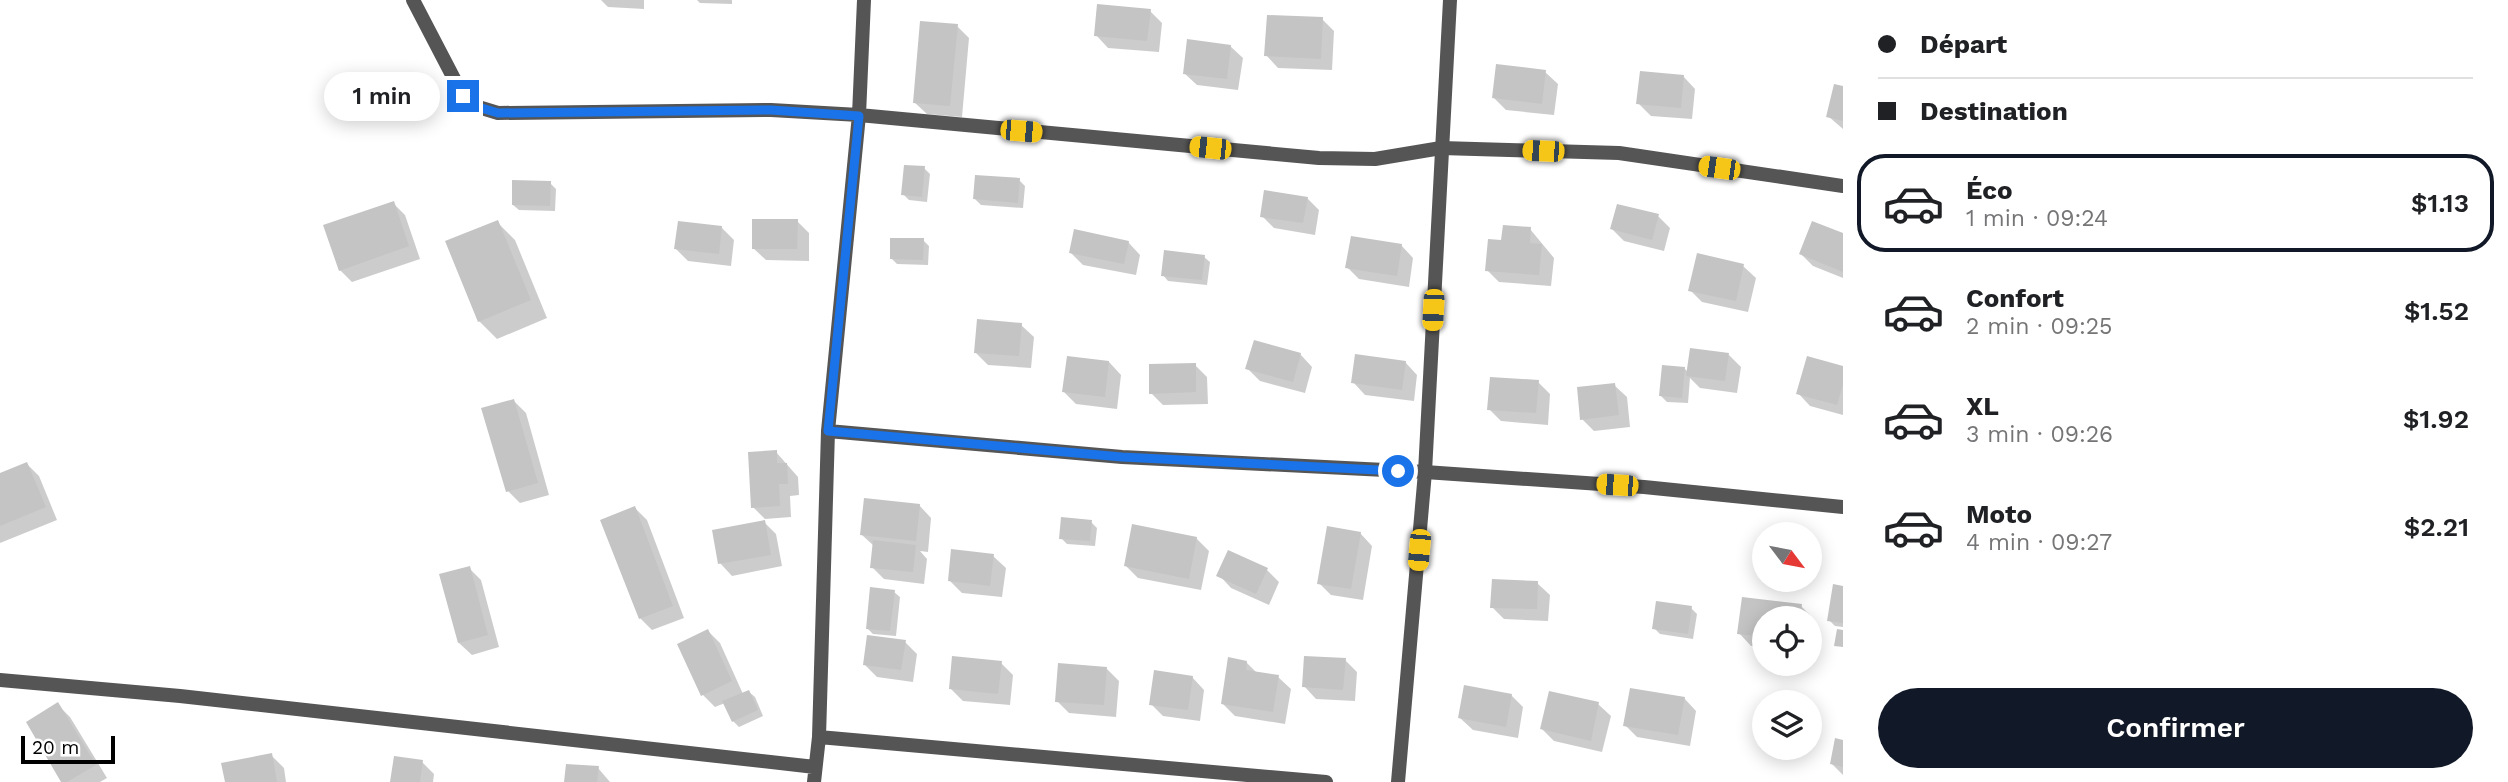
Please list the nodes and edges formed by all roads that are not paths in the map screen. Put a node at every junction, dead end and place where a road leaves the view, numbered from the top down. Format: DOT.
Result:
graph roads {
  1 [pos="413,0"];
  2 [pos="864,0"];
  3 [pos="1450,0"];
  4 [pos="859,116"];
  5 [pos="1441,148"];
  6 [pos="1843,186"];
  7 [pos="828,431"];
  8 [pos="1425,472"];
  9 [pos="1843,507"];
  10 [pos="0,680"];
  11 [pos="819,737"];
  12 [pos="815,767"];
  13 [pos="814,782"];
  14 [pos="1326,782"];
  15 [pos="1398,782"];
  1 -- 4 [label="street"];
  2 -- 4 [label="street"];
  3 -- 5 [label="street"];
  4 -- 5 [label="street"];
  4 -- 7 [label="street"];
  5 -- 6 [label="street"];
  5 -- 8 [label="street"];
  7 -- 8 [label="street"];
  7 -- 11 [label="street"];
  8 -- 9 [label="street"];
  8 -- 15 [label="street"];
  10 -- 12 [label="street"];
  11 -- 12 [label="street"];
  11 -- 14 [label="street"];
  12 -- 13 [label="street"];
}
